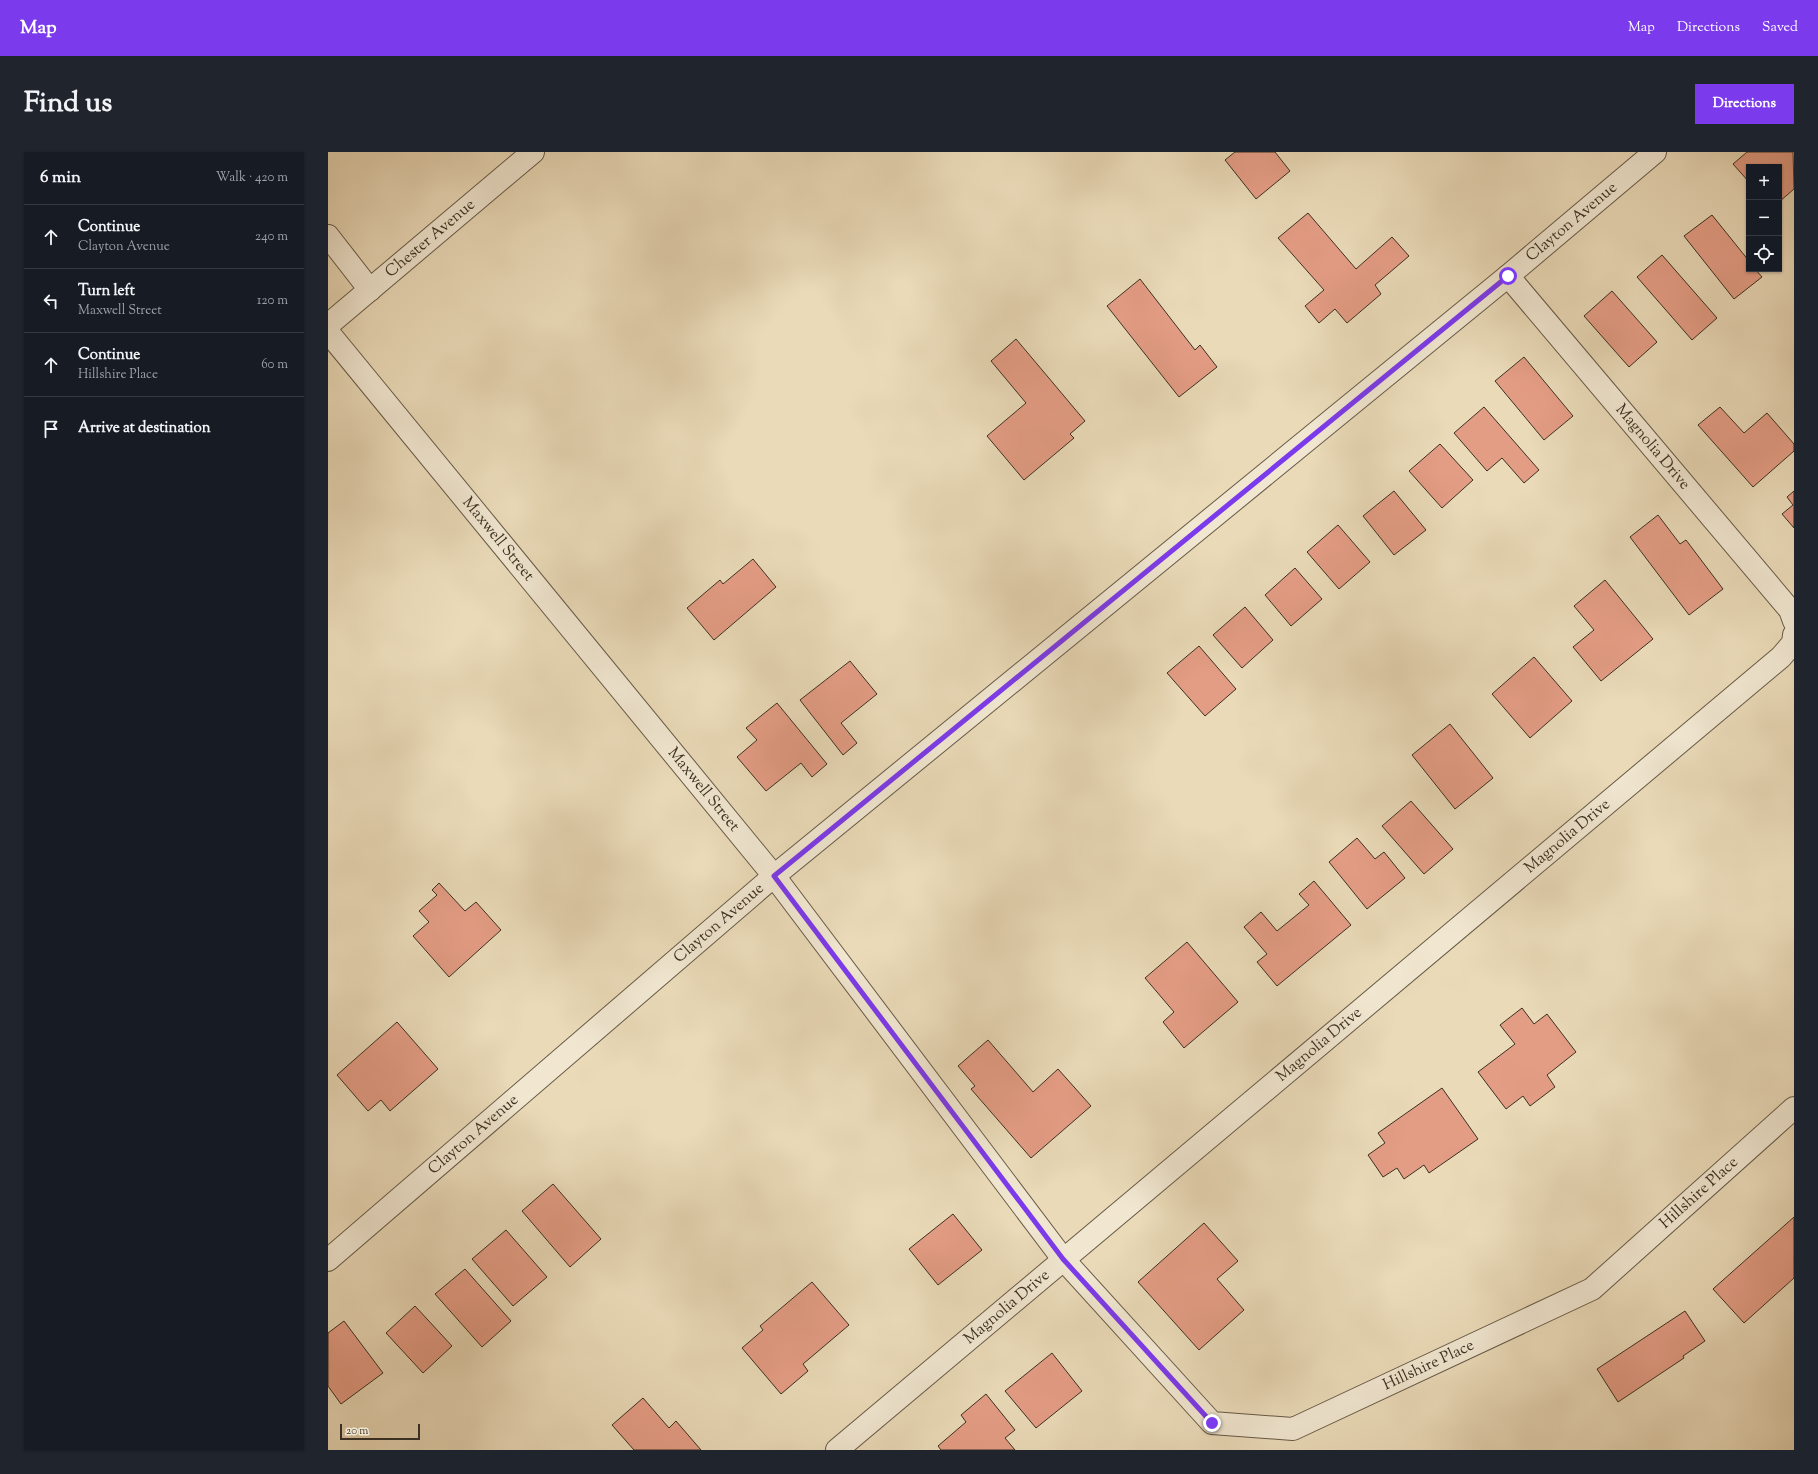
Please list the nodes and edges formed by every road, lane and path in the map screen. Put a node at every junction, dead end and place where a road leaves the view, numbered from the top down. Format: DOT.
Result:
graph roads {
  1 [pos="533,152"];
  2 [pos="1655,152"];
  3 [pos="328,236"];
  4 [pos="1508,276"];
  5 [pos="370,290"];
  6 [pos="328,325"];
  7 [pos="328,332"];
  8 [pos="1794,621"];
  9 [pos="1794,635"];
  10 [pos="774,876"];
  11 [pos="1794,1108"];
  12 [pos="1063,1259"];
  13 [pos="328,1260"];
  14 [pos="837,1450"];
  1 -- 5 [label="street, Chester Avenue"];
  2 -- 4 [label="street, Clayton Avenue"];
  3 -- 5 [label="street"];
  4 -- 8 [label="street, Magnolia Drive"];
  4 -- 10 [label="street, Clayton Avenue"];
  5 -- 6 [label="street, Chester Avenue"];
  7 -- 10 [label="street, Maxwell Street"];
  9 -- 12 [label="street, Magnolia Drive"];
  10 -- 12 [label="street, Maxwell Street"];
  10 -- 13 [label="street, Clayton Avenue"];
  11 -- 12 [label="street, Hillshire Place"];
  12 -- 14 [label="street, Magnolia Drive"];
}
